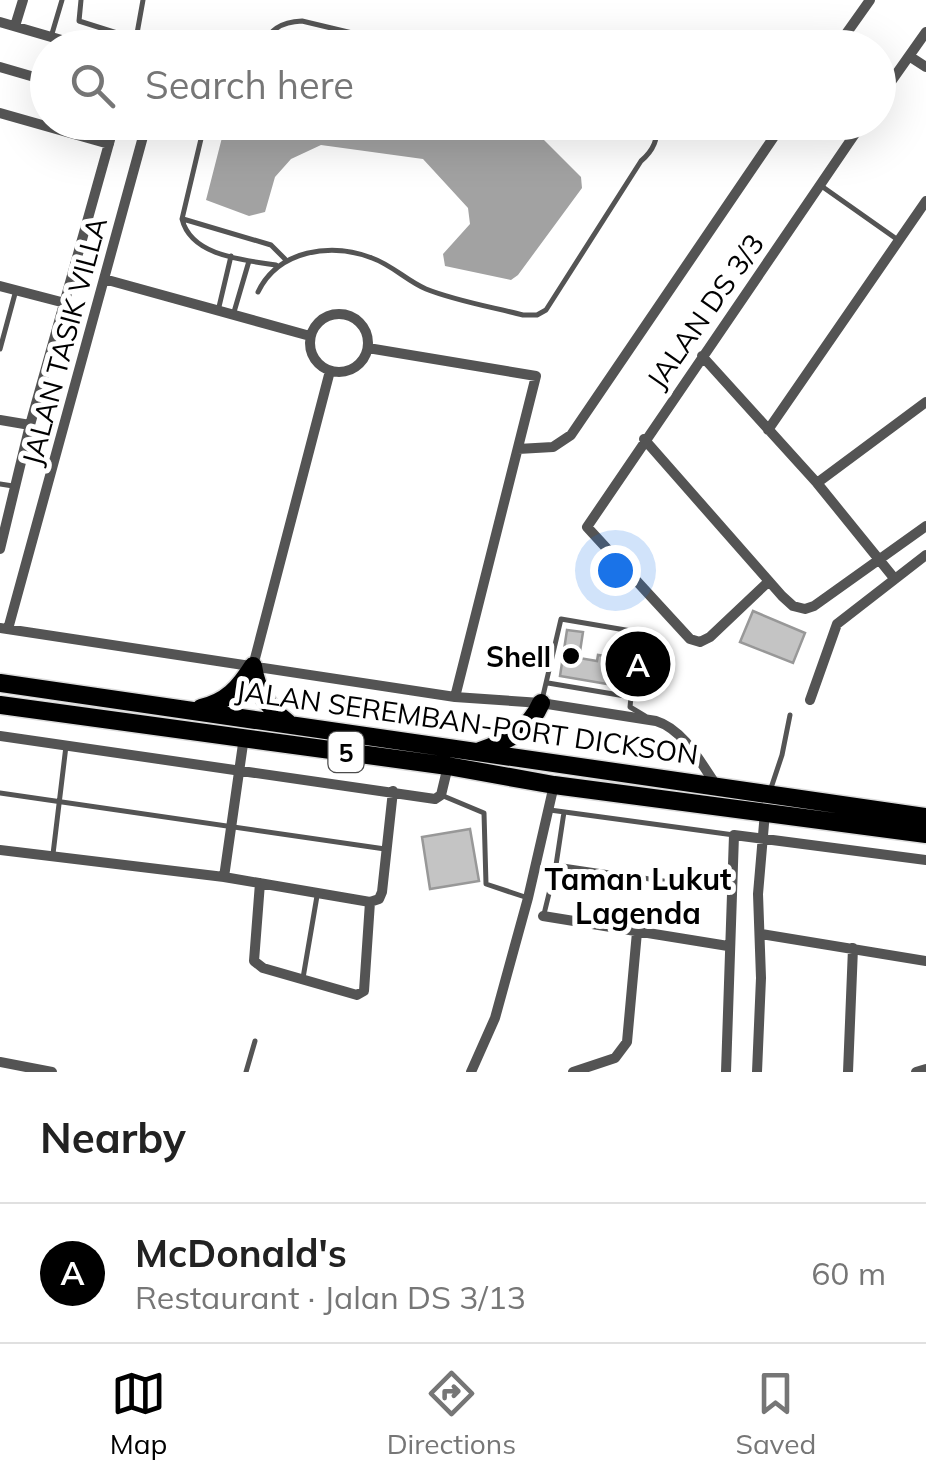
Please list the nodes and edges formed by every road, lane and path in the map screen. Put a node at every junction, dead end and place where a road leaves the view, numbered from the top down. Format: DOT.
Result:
graph roads {
  1 [pos="23,0"];
  2 [pos="62,0"];
  3 [pos="82,0"];
  4 [pos="142,0"];
  5 [pos="870,0"];
  6 [pos="0,22"];
  7 [pos="15,26"];
  8 [pos="53,30"];
  9 [pos="108,30"];
  10 [pos="137,30"];
  11 [pos="272,30"];
  12 [pos="342,30"];
  13 [pos="849,30"];
  14 [pos="30,31"];
  15 [pos="926,32"];
  16 [pos="910,56"];
  17 [pos="926,67"];
  18 [pos="0,68"];
  19 [pos="896,75"];
  20 [pos="30,76"];
  21 [pos="0,112"];
  22 [pos="30,121"];
  23 [pos="95,140"];
  24 [pos="110,140"];
  25 [pos="143,140"];
  26 [pos="201,140"];
  27 [pos="656,140"];
  28 [pos="772,140"];
  29 [pos="851,140"];
  30 [pos="109,144"];
  31 [pos="820,186"];
  32 [pos="926,201"];
  33 [pos="182,219"];
  34 [pos="898,240"];
  35 [pos="231,256"];
  36 [pos="285,259"];
  37 [pos="250,261"];
  38 [pos="277,266"];
  39 [pos="104,279"];
  40 [pos="0,286"];
  41 [pos="16,290"];
  42 [pos="258,292"];
  43 [pos="65,303"];
  44 [pos="218,311"];
  45 [pos="233,315"];
  46 [pos="310,336"];
  47 [pos="368,348"];
  48 [pos="0,349"];
  49 [pos="702,356"];
  50 [pos="330,371"];
  51 [pos="926,402"];
  52 [pos="0,420"];
  53 [pos="30,424"];
  54 [pos="768,430"];
  55 [pos="644,440"];
  56 [pos="518,449"];
  57 [pos="0,484"];
  58 [pos="817,484"];
  59 [pos="16,486"];
  60 [pos="926,526"];
  61 [pos="2,533"];
  62 [pos="0,549"];
  63 [pos="926,555"];
  64 [pos="880,560"];
  65 [pos="894,578"];
  66 [pos="768,582"];
  67 [pos="4,629"];
  68 [pos="253,666"];
  69 [pos="2,682"];
  70 [pos="548,683"];
  71 [pos="455,696"];
  72 [pos="631,697"];
  73 [pos="810,700"];
  74 [pos="541,703"];
  75 [pos="0,705"];
  76 [pos="191,710"];
  77 [pos="220,715"];
  78 [pos="790,715"];
  79 [pos="265,721"];
  80 [pos="656,721"];
  81 [pos="290,725"];
  82 [pos="0,736"];
  83 [pos="244,738"];
  84 [pos="66,746"];
  85 [pos="475,753"];
  86 [pos="538,763"];
  87 [pos="448,766"];
  88 [pos="570,767"];
  89 [pos="239,771"];
  90 [pos="554,785"];
  91 [pos="717,786"];
  92 [pos="393,791"];
  93 [pos="0,793"];
  94 [pos="441,795"];
  95 [pos="768,798"];
  96 [pos="60,802"];
  97 [pos="550,810"];
  98 [pos="564,812"];
  99 [pos="926,817"];
  100 [pos="231,827"];
  101 [pos="926,834"];
  102 [pos="734,835"];
  103 [pos="760,837"];
  104 [pos="0,850"];
  105 [pos="388,850"];
  106 [pos="52,857"];
  107 [pos="926,860"];
  108 [pos="556,865"];
  109 [pos="224,877"];
  110 [pos="260,884"];
  111 [pos="730,891"];
  112 [pos="318,893"];
  113 [pos="528,898"];
  114 [pos="370,902"];
  115 [pos="543,916"];
  116 [pos="637,932"];
  117 [pos="761,934"];
  118 [pos="728,946"];
  119 [pos="853,948"];
  120 [pos="926,961"];
  121 [pos="304,978"];
  122 [pos="255,1041"];
  123 [pos="0,1062"];
  124 [pos="926,1069"];
  125 [pos="52,1072"];
  126 [pos="246,1072"];
  127 [pos="472,1072"];
  128 [pos="573,1072"];
  129 [pos="725,1072"];
  130 [pos="757,1072"];
  131 [pos="848,1072"];
  132 [pos="916,1072"];
  1 -- 7 [label="street"];
  2 -- 8 [label="lane"];
  3 -- 9 [label="lane"];
  4 -- 10 [label="lane"];
  5 -- 13 [label="street"];
  6 -- 7 [label="street"];
  7 -- 14 [label="street"];
  11 -- 12 [label="lane"];
  15 -- 16 [label="street"];
  16 -- 17 [label="street"];
  16 -- 19 [label="street"];
  18 -- 20 [label="street"];
  21 -- 22 [label="street"];
  23 -- 30 [label="street"];
  24 -- 30 [label="street"];
  25 -- 39 [label="street, JALAN TASIK VILLA"];
  26 -- 33 [label="lane"];
  27 -- 36 [label="lane"];
  28 -- 56 [label="street"];
  29 -- 31 [label="street, JALAN DS 3/3"];
  30 -- 43 [label="street"];
  31 -- 34 [label="lane"];
  31 -- 49 [label="street, JALAN DS 3/3"];
  32 -- 34 [label="street"];
  33 -- 35 [label="lane"];
  33 -- 36 [label="lane"];
  34 -- 54 [label="street"];
  35 -- 37 [label="lane"];
  35 -- 44 [label="lane"];
  36 -- 38 [label="lane"];
  37 -- 38 [label="lane"];
  37 -- 45 [label="lane"];
  38 -- 42 [label="lane"];
  39 -- 44 [label="street"];
  39 -- 67 [label="street, JALAN TASIK VILLA"];
  40 -- 41 [label="street"];
  41 -- 43 [label="street"];
  41 -- 48 [label="lane"];
  43 -- 53 [label="street"];
  44 -- 45 [label="street"];
  45 -- 46 [label="street"];
  46 -- 47 [label="street"];
  46 -- 50 [label="street"];
  47 -- 50 [label="street"];
  47 -- 56 [label="street"];
  49 -- 54 [label="street"];
  49 -- 55 [label="street, JALAN DS 3/3"];
  50 -- 68 [label="street"];
  51 -- 58 [label="street"];
  52 -- 53 [label="street"];
  53 -- 59 [label="street"];
  54 -- 58 [label="street"];
  55 -- 66 [label="street"];
  55 -- 66 [label="street, JALAN DS 3/3"];
  56 -- 71 [label="street"];
  57 -- 59 [label="lane"];
  58 -- 64 [label="street"];
  59 -- 61 [label="street"];
  60 -- 64 [label="street"];
  61 -- 62 [label="street"];
  63 -- 65 [label="street"];
  64 -- 65 [label="street"];
  64 -- 66 [label="street"];
  65 -- 73 [label="street"];
  67 -- 68 [label="street"];
  68 -- 71 [label="street"];
  68 -- 76 [label="highway"];
  68 -- 81 [label="highway"];
  69 -- 76 [label="highway, JALAN SEREMBAN-PORT DICKSON / 5"];
  70 -- 72 [label="lane"];
  70 -- 72 [label="lane"];
  70 -- 74 [label="lane"];
  71 -- 74 [label="street"];
  72 -- 80 [label="lane"];
  74 -- 80 [label="street"];
  74 -- 85 [label="highway"];
  75 -- 83 [label="highway, JALAN SEREMBAN-PORT DICKSON / 5"];
  76 -- 77 [label="highway, JALAN SEREMBAN-PORT DICKSON / 5"];
  77 -- 79 [label="highway, JALAN SEREMBAN-PORT DICKSON / 5"];
  77 -- 83 [label="highway"];
  78 -- 95 [label="lane"];
  79 -- 81 [label="highway, JALAN SEREMBAN-PORT DICKSON / 5"];
  79 -- 83 [label="highway"];
  80 -- 91 [label="street"];
  81 -- 85 [label="highway, JALAN SEREMBAN-PORT DICKSON / 5"];
  82 -- 84 [label="street"];
  83 -- 87 [label="highway, JALAN SEREMBAN-PORT DICKSON / 5"];
  83 -- 89 [label="street"];
  84 -- 89 [label="street"];
  84 -- 96 [label="lane"];
  85 -- 86 [label="highway, JALAN SEREMBAN-PORT DICKSON / 5"];
  86 -- 88 [label="highway, JALAN SEREMBAN-PORT DICKSON / 5"];
  86 -- 90 [label="highway"];
  87 -- 90 [label="highway, JALAN SEREMBAN-PORT DICKSON / 5"];
  87 -- 94 [label="street"];
  88 -- 90 [label="highway"];
  88 -- 91 [label="highway, JALAN SEREMBAN-PORT DICKSON / 5"];
  89 -- 92 [label="street"];
  89 -- 100 [label="street"];
  90 -- 95 [label="highway, JALAN SEREMBAN-PORT DICKSON / 5"];
  90 -- 97 [label="street"];
  91 -- 95 [label="highway, JALAN SEREMBAN-PORT DICKSON / 5"];
  92 -- 94 [label="street"];
  92 -- 105 [label="street"];
  93 -- 96 [label="lane"];
  94 -- 113 [label="lane"];
  95 -- 99 [label="highway, JALAN SEREMBAN-PORT DICKSON / 5"];
  95 -- 101 [label="highway, JALAN SEREMBAN-PORT DICKSON / 5"];
  95 -- 103 [label="street"];
  96 -- 100 [label="lane"];
  96 -- 106 [label="lane"];
  97 -- 98 [label="lane"];
  97 -- 113 [label="street"];
  98 -- 102 [label="lane"];
  98 -- 108 [label="lane"];
  100 -- 105 [label="lane"];
  100 -- 109 [label="street"];
  102 -- 103 [label="street"];
  102 -- 111 [label="street"];
  103 -- 107 [label="street"];
  103 -- 117 [label="street"];
  104 -- 106 [label="street"];
  105 -- 114 [label="street"];
  106 -- 109 [label="street"];
  108 -- 111 [label="lane"];
  108 -- 115 [label="lane"];
  109 -- 110 [label="street"];
  110 -- 112 [label="street"];
  110 -- 121 [label="street"];
  111 -- 118 [label="street"];
  112 -- 114 [label="street"];
  112 -- 121 [label="lane"];
  113 -- 127 [label="street"];
  114 -- 121 [label="street"];
  115 -- 116 [label="street"];
  116 -- 118 [label="street"];
  116 -- 128 [label="street"];
  117 -- 119 [label="street"];
  117 -- 130 [label="street"];
  118 -- 129 [label="street"];
  119 -- 120 [label="street"];
  119 -- 131 [label="street"];
  122 -- 126 [label="lane"];
  123 -- 125 [label="street"];
  124 -- 132 [label="street"];
}
